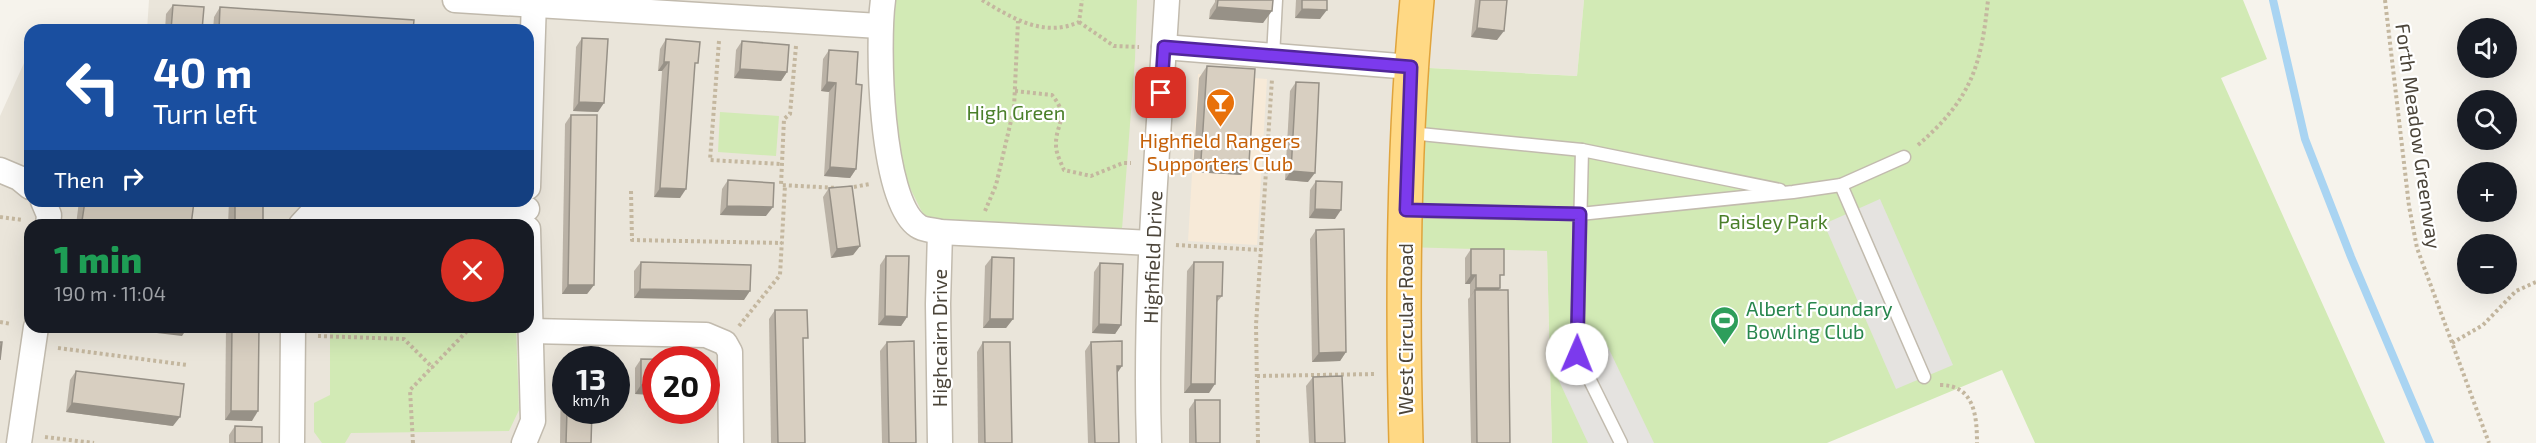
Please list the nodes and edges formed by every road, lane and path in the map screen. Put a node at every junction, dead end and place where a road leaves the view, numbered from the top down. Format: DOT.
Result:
graph roads {
  1 [pos="455,0"];
  2 [pos="883,0"];
  3 [pos="982,0"];
  4 [pos="1082,0"];
  5 [pos="1167,0"];
  6 [pos="1276,0"];
  7 [pos="1417,0"];
  8 [pos="1988,0"];
  9 [pos="2385,0"];
  10 [pos="533,3"];
  11 [pos="721,16"];
  12 [pos="798,21"];
  13 [pos="1018,21"];
  14 [pos="1079,22"];
  15 [pos="532,24"];
  16 [pos="879,26"];
  17 [pos="1114,46"];
  18 [pos="1164,47"];
  19 [pos="1273,57"];
  20 [pos="1411,67"];
  21 [pos="1015,91"];
  22 [pos="1408,133"];
  23 [pos="1582,150"];
  24 [pos="1904,157"];
  25 [pos="1123,163"];
  26 [pos="781,164"];
  27 [pos="0,170"];
  28 [pos="894,177"];
  29 [pos="24,182"];
  30 [pos="785,185"];
  31 [pos="1841,185"];
  32 [pos="631,191"];
  33 [pos="1793,192"];
  34 [pos="528,210"];
  35 [pos="1406,210"];
  36 [pos="1580,214"];
  37 [pos="307,219"];
  38 [pos="940,232"];
  39 [pos="975,234"];
  40 [pos="782,243"];
  41 [pos="1151,243"];
  42 [pos="1261,250"];
  43 [pos="2536,282"];
  44 [pos="534,331"];
  45 [pos="293,333"];
  46 [pos="321,333"];
  47 [pos="466,333"];
  48 [pos="531,333"];
  49 [pos="35,336"];
  50 [pos="725,343"];
  51 [pos="2452,343"];
  52 [pos="187,365"];
  53 [pos="433,368"];
  54 [pos="1404,373"];
  55 [pos="1257,376"];
  56 [pos="1924,377"];
  57 [pos="20,438"];
  58 [pos="94,443"];
  59 [pos="292,443"];
  60 [pos="413,443"];
  61 [pos="524,443"];
  62 [pos="731,443"];
  63 [pos="940,443"];
  64 [pos="1149,443"];
  65 [pos="1258,443"];
  66 [pos="1406,443"];
  67 [pos="1621,443"];
  68 [pos="1977,443"];
  69 [pos="2490,443"];
  1 -- 10 [label="street"];
  2 -- 16 [label="street"];
  3 -- 13 [label="path"];
  4 -- 14 [label="path"];
  5 -- 18 [label="street, Highfield Drive"];
  6 -- 19 [label="lane"];
  7 -- 20 [label="highway, West Circular Road"];
  8 -- 24 [label="path"];
  9 -- 51 [label="path, Forth Meadow Greenway"];
  10 -- 11 [label="street"];
  10 -- 15 [label="street"];
  11 -- 12 [label="street"];
  11 -- 26 [label="path"];
  12 -- 16 [label="street"];
  12 -- 26 [label="path"];
  13 -- 14 [label="path"];
  13 -- 21 [label="path"];
  14 -- 17 [label="path"];
  16 -- 28 [label="street"];
  18 -- 19 [label="street"];
  18 -- 41 [label="street, Highfield Drive"];
  19 -- 20 [label="street"];
  19 -- 42 [label="path"];
  20 -- 22 [label="highway, West Circular Road"];
  21 -- 25 [label="path"];
  21 -- 39 [label="path"];
  22 -- 23 [label="lane"];
  22 -- 35 [label="highway, West Circular Road"];
  23 -- 33 [label="lane"];
  23 -- 36 [label="lane"];
  24 -- 31 [label="lane"];
  26 -- 30 [label="path"];
  27 -- 29 [label="street"];
  28 -- 30 [label="path"];
  28 -- 38 [label="street"];
  30 -- 40 [label="path"];
  31 -- 33 [label="lane"];
  31 -- 56 [label="lane"];
  32 -- 40 [label="path"];
  33 -- 36 [label="lane"];
  34 -- 37 [label="street"];
  35 -- 36 [label="lane"];
  35 -- 54 [label="highway, West Circular Road"];
  36 -- 67 [label="lane"];
  38 -- 39 [label="street"];
  38 -- 63 [label="street, Highcairn Drive"];
  39 -- 41 [label="street"];
  40 -- 50 [label="path"];
  41 -- 42 [label="path"];
  41 -- 64 [label="street, Highfield Drive"];
  42 -- 55 [label="path"];
  43 -- 51 [label="path"];
  44 -- 50 [label="street"];
  45 -- 59 [label="street"];
  46 -- 53 [label="path"];
  47 -- 53 [label="path"];
  48 -- 61 [label="street"];
  49 -- 52 [label="path"];
  49 -- 57 [label="street"];
  50 -- 62 [label="street"];
  51 -- 69 [label="path, Forth Meadow Greenway"];
  53 -- 60 [label="path"];
  54 -- 55 [label="path"];
  54 -- 66 [label="highway, West Circular Road"];
  55 -- 65 [label="path"];
  56 -- 68 [label="path"];
  57 -- 58 [label="path"];
}
